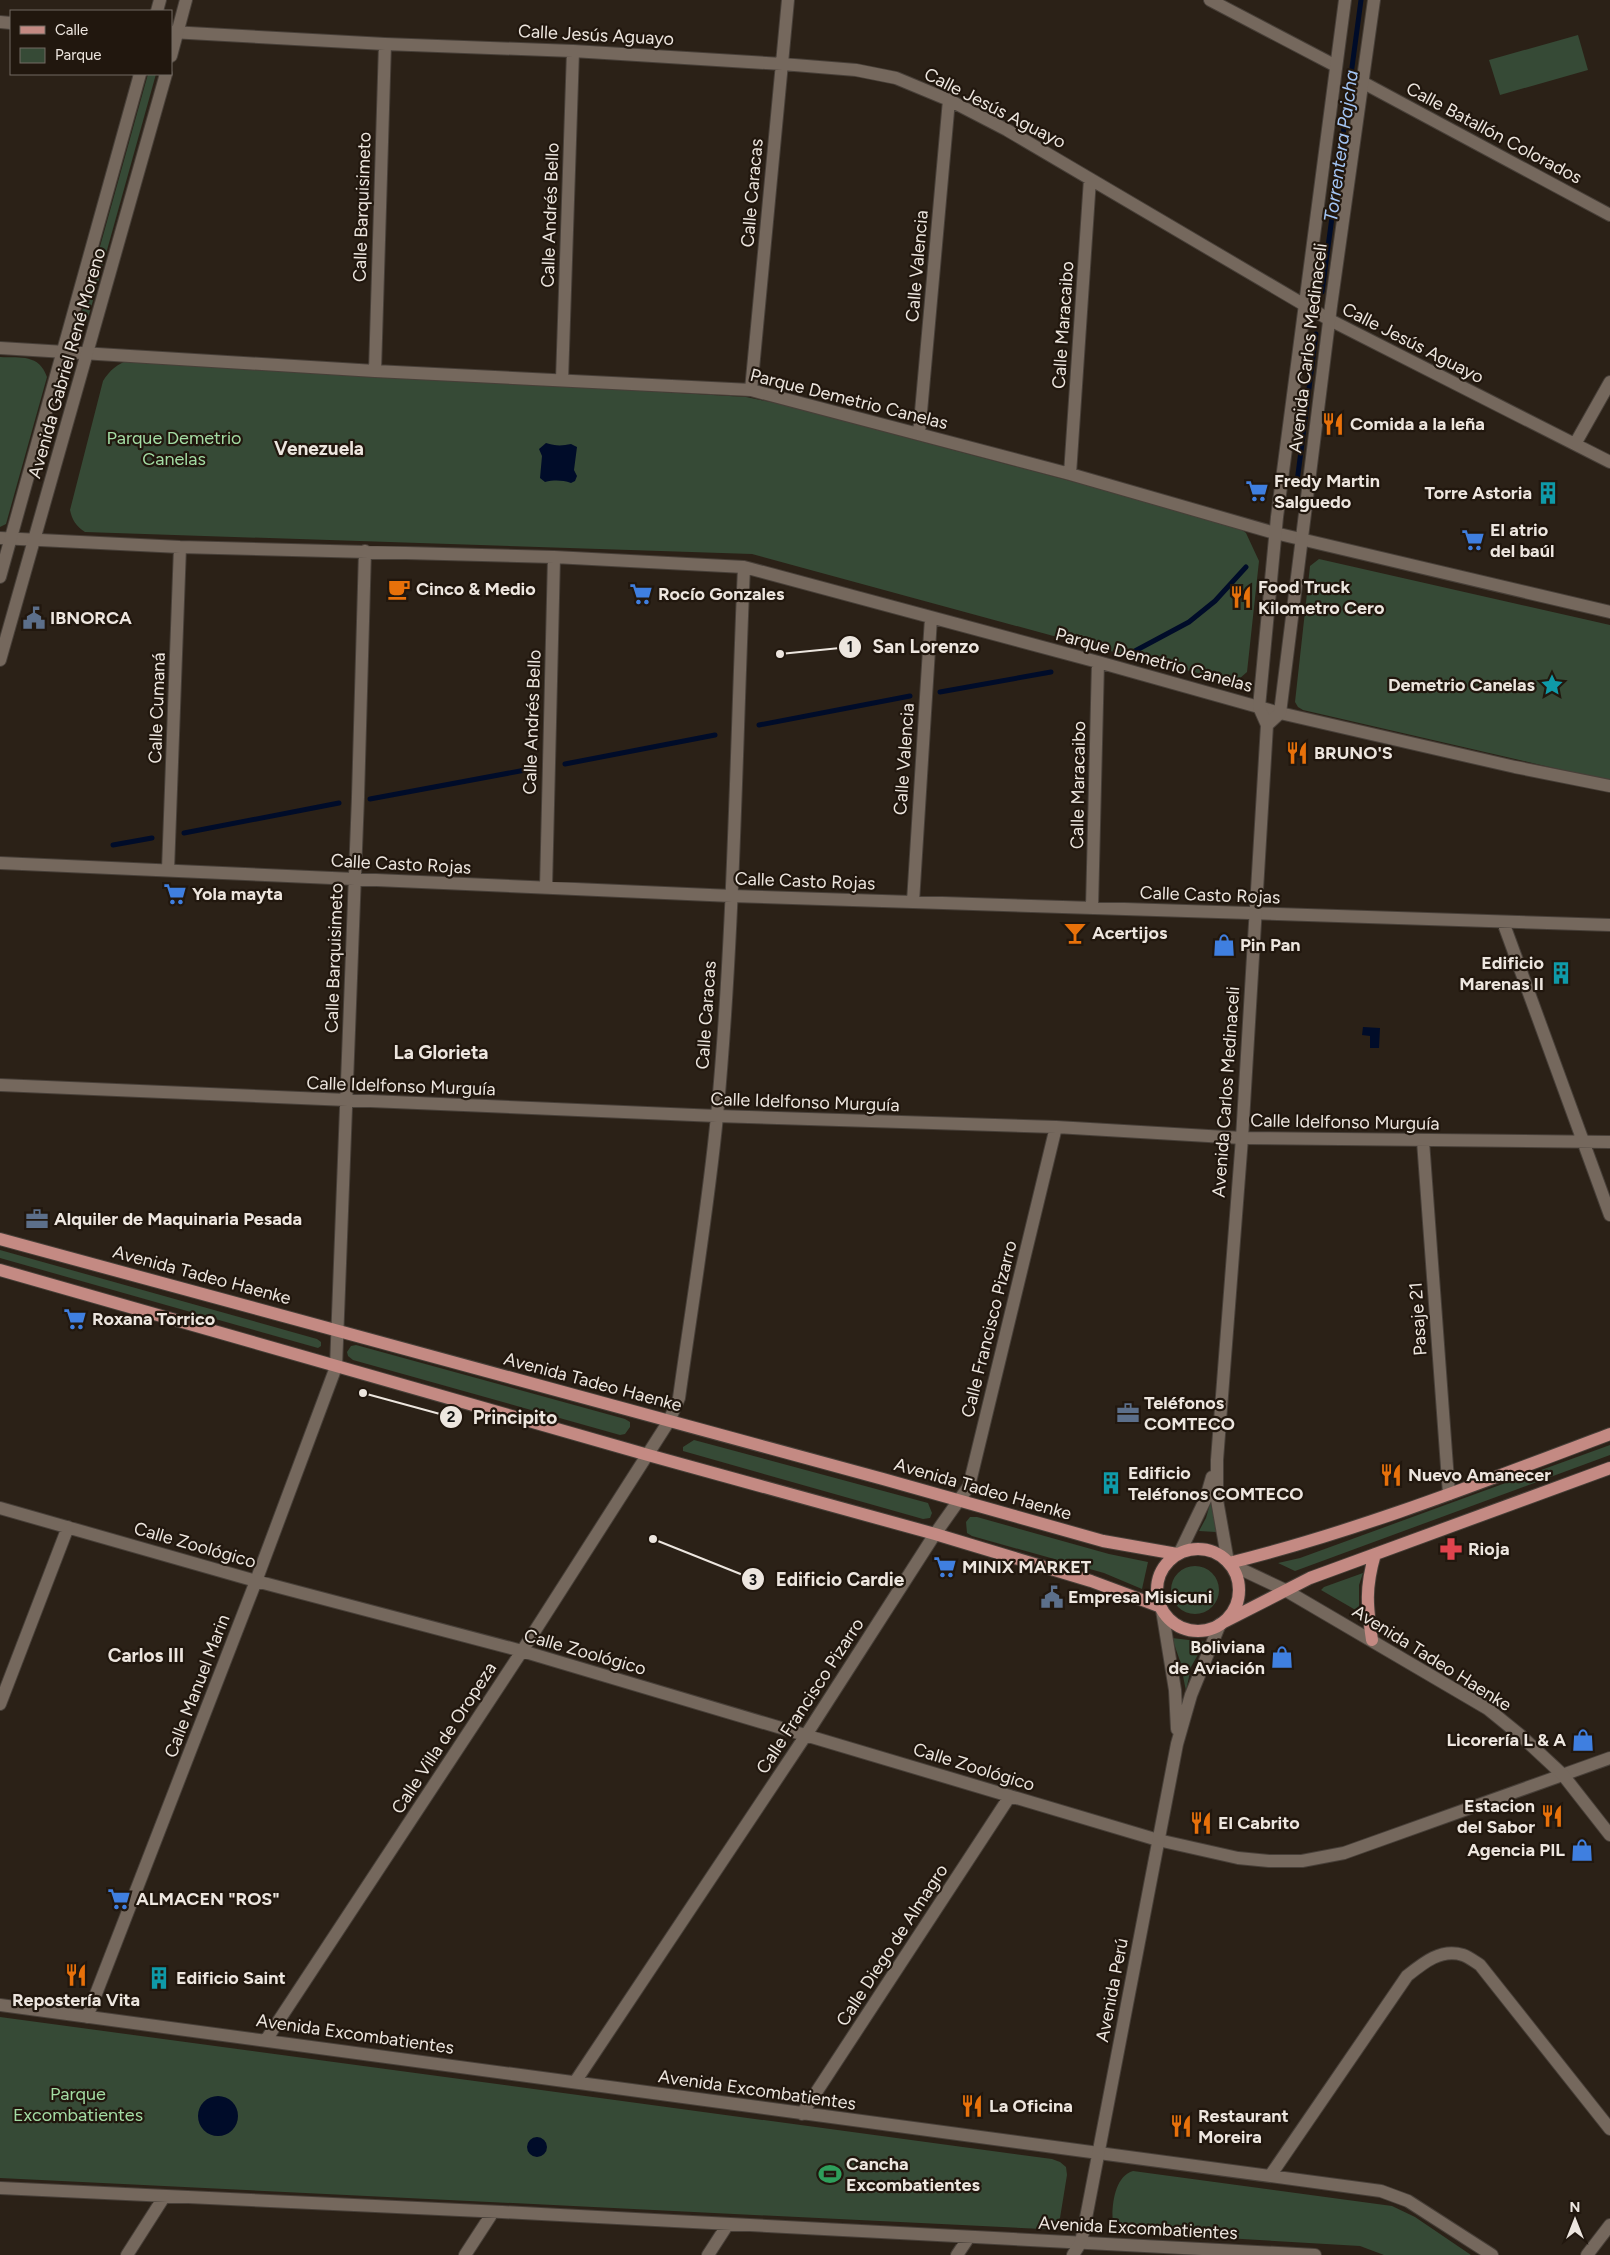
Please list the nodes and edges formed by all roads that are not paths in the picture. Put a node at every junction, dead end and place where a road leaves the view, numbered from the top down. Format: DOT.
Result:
graph roads {
  1 [pos="186,0"];
  2 [pos="788,0"];
  3 [pos="1210,0"];
  4 [pos="1345,0"];
  5 [pos="1374,0"];
  6 [pos="175,32"];
  7 [pos="385,44"];
  8 [pos="172,50"];
  9 [pos="573,51"];
  10 [pos="782,64"];
  11 [pos="1336,66"];
  12 [pos="140,75"];
  13 [pos="166,75"];
  14 [pos="1362,82"];
  15 [pos="949,100"];
  16 [pos="1090,179"];
  17 [pos="1610,215"];
  18 [pos="1305,307"];
  19 [pos="1330,320"];
  20 [pos="0,348"];
  21 [pos="61,352"];
  22 [pos="88,352"];
  23 [pos="375,370"];
  24 [pos="562,380"];
  25 [pos="1610,382"];
  26 [pos="751,390"];
  27 [pos="919,434"];
  28 [pos="1575,444"];
  29 [pos="1610,462"];
  30 [pos="1070,474"];
  31 [pos="1275,533"];
  32 [pos="5,538"];
  33 [pos="36,540"];
  34 [pos="1301,540"];
  35 [pos="180,546"];
  36 [pos="365,551"];
  37 [pos="554,557"];
  38 [pos="744,567"];
  39 [pos="0,576"];
  40 [pos="1610,612"];
  41 [pos="931,618"];
  42 [pos="0,660"];
  43 [pos="1098,662"];
  44 [pos="1259,707"];
  45 [pos="1280,713"];
  46 [pos="1268,725"];
  47 [pos="1610,786"];
  48 [pos="0,863"];
  49 [pos="168,870"];
  50 [pos="355,879"];
  51 [pos="546,888"];
  52 [pos="732,896"];
  53 [pos="913,902"];
  54 [pos="1092,908"];
  55 [pos="1255,914"];
  56 [pos="1503,922"];
  57 [pos="1610,925"];
  58 [pos="0,1085"];
  59 [pos="347,1101"];
  60 [pos="717,1116"];
  61 [pos="1056,1127"];
  62 [pos="1242,1138"];
  63 [pos="1423,1141"];
  64 [pos="1610,1142"];
  65 [pos="1584,1143"];
  66 [pos="1610,1214"];
  67 [pos="0,1239"];
  68 [pos="0,1270"];
  69 [pos="338,1330"];
  70 [pos="336,1366"];
  71 [pos="669,1421"];
  72 [pos="1610,1434"];
  73 [pos="648,1455"];
  74 [pos="1217,1460"];
  75 [pos="1610,1468"];
  76 [pos="1448,1494"];
  77 [pos="959,1502"];
  78 [pos="0,1508"];
  79 [pos="68,1527"];
  80 [pos="935,1534"];
  81 [pos="1179,1553"];
  82 [pos="1375,1554"];
  83 [pos="1229,1563"];
  84 [pos="256,1581"];
  85 [pos="1285,1590"];
  86 [pos="1161,1609"];
  87 [pos="1221,1623"];
  88 [pos="1372,1640"];
  89 [pos="522,1651"];
  90 [pos="0,1704"];
  91 [pos="806,1735"];
  92 [pos="1177,1744"];
  93 [pos="1610,1758"];
  94 [pos="1562,1775"];
  95 [pos="1010,1796"];
  96 [pos="1610,1835"];
  97 [pos="1158,1840"];
  98 [pos="0,2005"];
  99 [pos="87,2016"];
  100 [pos="266,2040"];
  101 [pos="576,2082"];
  102 [pos="802,2114"];
  103 [pos="1610,2129"];
  104 [pos="1098,2154"];
  105 [pos="1270,2176"];
  106 [pos="0,2188"];
  107 [pos="164,2196"];
  108 [pos="493,2212"];
  109 [pos="728,2224"];
  110 [pos="1610,2225"];
  111 [pos="969,2237"];
  112 [pos="1081,2249"];
  113 [pos="127,2255"];
  114 [pos="465,2255"];
  115 [pos="708,2255"];
  116 [pos="957,2255"];
  117 [pos="1073,2255"];
  118 [pos="1315,2255"];
  119 [pos="1492,2255"];
  120 [pos="1587,2255"];
  1 -- 6 [label="street"];
  2 -- 10 [label="street, Calle Caracas"];
  3 -- 11 [label="street"];
  4 -- 11 [label="street, Avenida Carlos Medinaceli"];
  5 -- 14 [label="street, Avenida Carlos Medinaceli"];
  6 -- 7 [label="street, Calle Jesús Aguayo"];
  6 -- 8 [label="street"];
  7 -- 9 [label="street, Calle Jesús Aguayo"];
  7 -- 23 [label="street, Calle Barquisimeto"];
  9 -- 10 [label="street, Calle Jesús Aguayo"];
  9 -- 24 [label="street, Calle Andrés Bello"];
  10 -- 15 [label="street, Calle Jesús Aguayo"];
  10 -- 26 [label="street, Calle Caracas"];
  11 -- 18 [label="street, Avenida Carlos Medinaceli"];
  12 -- 21 [label="street, Avenida Gabriel René Moreno"];
  13 -- 22 [label="street, Avenida Gabriel René Moreno"];
  14 -- 17 [label="street, Calle Batallón Colorados"];
  14 -- 19 [label="street, Avenida Carlos Medinaceli"];
  15 -- 16 [label="street, Calle Jesús Aguayo"];
  15 -- 27 [label="street, Calle Valencia"];
  16 -- 18 [label="street, Calle Jesús Aguayo"];
  16 -- 30 [label="street, Calle Maracaibo"];
  18 -- 19 [label="street, Calle Jesús Aguayo"];
  18 -- 31 [label="street, Avenida Carlos Medinaceli"];
  19 -- 28 [label="street, Calle Jesús Aguayo"];
  19 -- 34 [label="street, Avenida Carlos Medinaceli"];
  20 -- 21 [label="street, Parque Demetrio Canelas"];
  21 -- 22 [label="street, Parque Demetrio Canelas"];
  21 -- 32 [label="street, Avenida Gabriel René Moreno"];
  22 -- 23 [label="street, Parque Demetrio Canelas"];
  22 -- 33 [label="street, Avenida Gabriel René Moreno"];
  23 -- 24 [label="street, Parque Demetrio Canelas"];
  24 -- 26 [label="street, Parque Demetrio Canelas"];
  25 -- 28 [label="street"];
  26 -- 27 [label="street, Parque Demetrio Canelas"];
  27 -- 30 [label="street, Parque Demetrio Canelas"];
  28 -- 29 [label="street, Calle Jesús Aguayo"];
  30 -- 31 [label="street, Parque Demetrio Canelas"];
  31 -- 34 [label="street, Parque Demetrio Canelas"];
  31 -- 44 [label="street, Avenida Carlos Medinaceli"];
  32 -- 33 [label="street, Parque Demetrio Canelas"];
  32 -- 39 [label="street, Avenida Gabriel René Moreno"];
  33 -- 35 [label="street, Parque Demetrio Canelas"];
  33 -- 42 [label="street, Avenida Gabriel René Moreno"];
  34 -- 40 [label="street, Parque Demetrio Canelas"];
  34 -- 45 [label="street, Avenida Carlos Medinaceli"];
  35 -- 36 [label="street, Parque Demetrio Canelas"];
  35 -- 49 [label="street, Calle Cumaná"];
  36 -- 37 [label="street, Parque Demetrio Canelas"];
  36 -- 50 [label="street, Calle Barquisimeto"];
  37 -- 38 [label="street, Parque Demetrio Canelas"];
  37 -- 51 [label="street, Calle Andrés Bello"];
  38 -- 41 [label="street, Parque Demetrio Canelas"];
  38 -- 52 [label="street, Calle Caracas"];
  41 -- 43 [label="street, Parque Demetrio Canelas"];
  41 -- 53 [label="street, Calle Valencia"];
  43 -- 44 [label="street, Parque Demetrio Canelas"];
  43 -- 54 [label="street, Calle Maracaibo"];
  44 -- 45 [label="street, Parque Demetrio Canelas"];
  44 -- 46 [label="street"];
  45 -- 46 [label="street"];
  45 -- 47 [label="street, Parque Demetrio Canelas"];
  46 -- 55 [label="street, Avenida Carlos Medinaceli"];
  48 -- 49 [label="street, Calle Casto Rojas"];
  49 -- 50 [label="street, Calle Casto Rojas"];
  50 -- 51 [label="street, Calle Casto Rojas"];
  50 -- 59 [label="street, Calle Barquisimeto"];
  51 -- 52 [label="street, Calle Casto Rojas"];
  52 -- 53 [label="street, Calle Casto Rojas"];
  52 -- 60 [label="street, Calle Caracas"];
  53 -- 54 [label="street, Calle Casto Rojas"];
  54 -- 55 [label="street, Calle Casto Rojas"];
  55 -- 56 [label="street, Calle Casto Rojas"];
  55 -- 62 [label="street, Avenida Carlos Medinaceli"];
  56 -- 57 [label="street, Calle Casto Rojas"];
  56 -- 65 [label="street"];
  58 -- 59 [label="street, Calle Idelfonso Murguía"];
  59 -- 60 [label="street, Calle Idelfonso Murguía"];
  59 -- 69 [label="street, Calle Barquisimeto"];
  60 -- 61 [label="street, Calle Idelfonso Murguía"];
  60 -- 71 [label="street, Calle Caracas"];
  61 -- 62 [label="street, Calle Idelfonso Murguía"];
  61 -- 77 [label="street, Calle Francisco Pizarro"];
  62 -- 63 [label="street, Calle Idelfonso Murguía"];
  62 -- 74 [label="street, Avenida Carlos Medinaceli"];
  63 -- 65 [label="street, Calle Idelfonso Murguía"];
  63 -- 76 [label="street, Pasaje 21"];
  64 -- 65 [label="street, Calle Idelfonso Murguía"];
  65 -- 66 [label="street"];
  67 -- 69 [label="main road, Avenida Tadeo Haenke"];
  68 -- 70 [label="main road"];
  69 -- 70 [label="street, Calle Barquisimeto"];
  69 -- 71 [label="main road, Avenida Tadeo Haenke"];
  70 -- 73 [label="main road"];
  70 -- 84 [label="street, Calle Manuel Marin"];
  71 -- 73 [label="street, Calle Caracas"];
  71 -- 77 [label="main road, Avenida Tadeo Haenke"];
  72 -- 76 [label="main road"];
  73 -- 80 [label="main road"];
  73 -- 89 [label="street, Calle Villa de Oropeza"];
  74 -- 81 [label="street, Avenida Carlos Medinaceli"];
  74 -- 83 [label="street, Avenida Carlos Medinaceli"];
  75 -- 82 [label="main road"];
  76 -- 83 [label="main road"];
  77 -- 80 [label="street, Calle Francisco Pizarro"];
  77 -- 81 [label="main road, Avenida Tadeo Haenke"];
  78 -- 79 [label="street, Calle Zoológico"];
  79 -- 84 [label="street, Calle Zoológico"];
  79 -- 90 [label="street"];
  80 -- 86 [label="main road"];
  80 -- 91 [label="street, Calle Francisco Pizarro"];
  81 -- 83 [label="main road"];
  81 -- 86 [label="main road"];
  82 -- 85 [label="main road"];
  82 -- 88 [label="main road"];
  83 -- 85 [label="street, Avenida Tadeo Haenke"];
  83 -- 87 [label="main road"];
  84 -- 89 [label="street, Calle Zoológico"];
  84 -- 99 [label="street, Calle Manuel Marin"];
  85 -- 87 [label="main road"];
  85 -- 88 [label="street, Avenida Tadeo Haenke"];
  86 -- 87 [label="main road"];
  86 -- 92 [label="street, Avenida Perú"];
  87 -- 92 [label="street, Avenida Perú"];
  88 -- 94 [label="street, Avenida Tadeo Haenke"];
  89 -- 91 [label="street, Calle Zoológico"];
  89 -- 100 [label="street, Calle Villa de Oropeza"];
  91 -- 95 [label="street, Calle Zoológico"];
  91 -- 101 [label="street, Calle Francisco Pizarro"];
  92 -- 97 [label="street, Avenida Perú"];
  93 -- 94 [label="street, Calle Zoológico"];
  94 -- 96 [label="street, Avenida Tadeo Haenke"];
  94 -- 97 [label="street, Calle Zoológico"];
  95 -- 97 [label="street, Calle Zoológico"];
  95 -- 102 [label="street, Calle Diego de Almagro"];
  97 -- 104 [label="street, Avenida Perú"];
  98 -- 99 [label="street, Avenida Excombatientes"];
  99 -- 100 [label="street, Avenida Excombatientes"];
  100 -- 101 [label="street, Avenida Excombatientes"];
  101 -- 102 [label="street, Avenida Excombatientes"];
  102 -- 104 [label="street, Avenida Excombatientes"];
  103 -- 105 [label="street"];
  104 -- 105 [label="street, Avenida Excombatientes"];
  104 -- 112 [label="street, Avenida Perú"];
  105 -- 119 [label="street, Avenida Excombatientes"];
  106 -- 107 [label="street, Avenida Excombatientes"];
  107 -- 108 [label="street, Avenida Excombatientes"];
  107 -- 113 [label="street"];
  108 -- 109 [label="street, Avenida Excombatientes"];
  108 -- 114 [label="street"];
  109 -- 111 [label="street, Avenida Excombatientes"];
  109 -- 115 [label="street"];
  110 -- 120 [label="street"];
  111 -- 112 [label="street, Avenida Excombatientes"];
  111 -- 116 [label="street"];
  112 -- 117 [label="street, Avenida Perú"];
  112 -- 118 [label="street, Avenida Excombatientes"];
}
